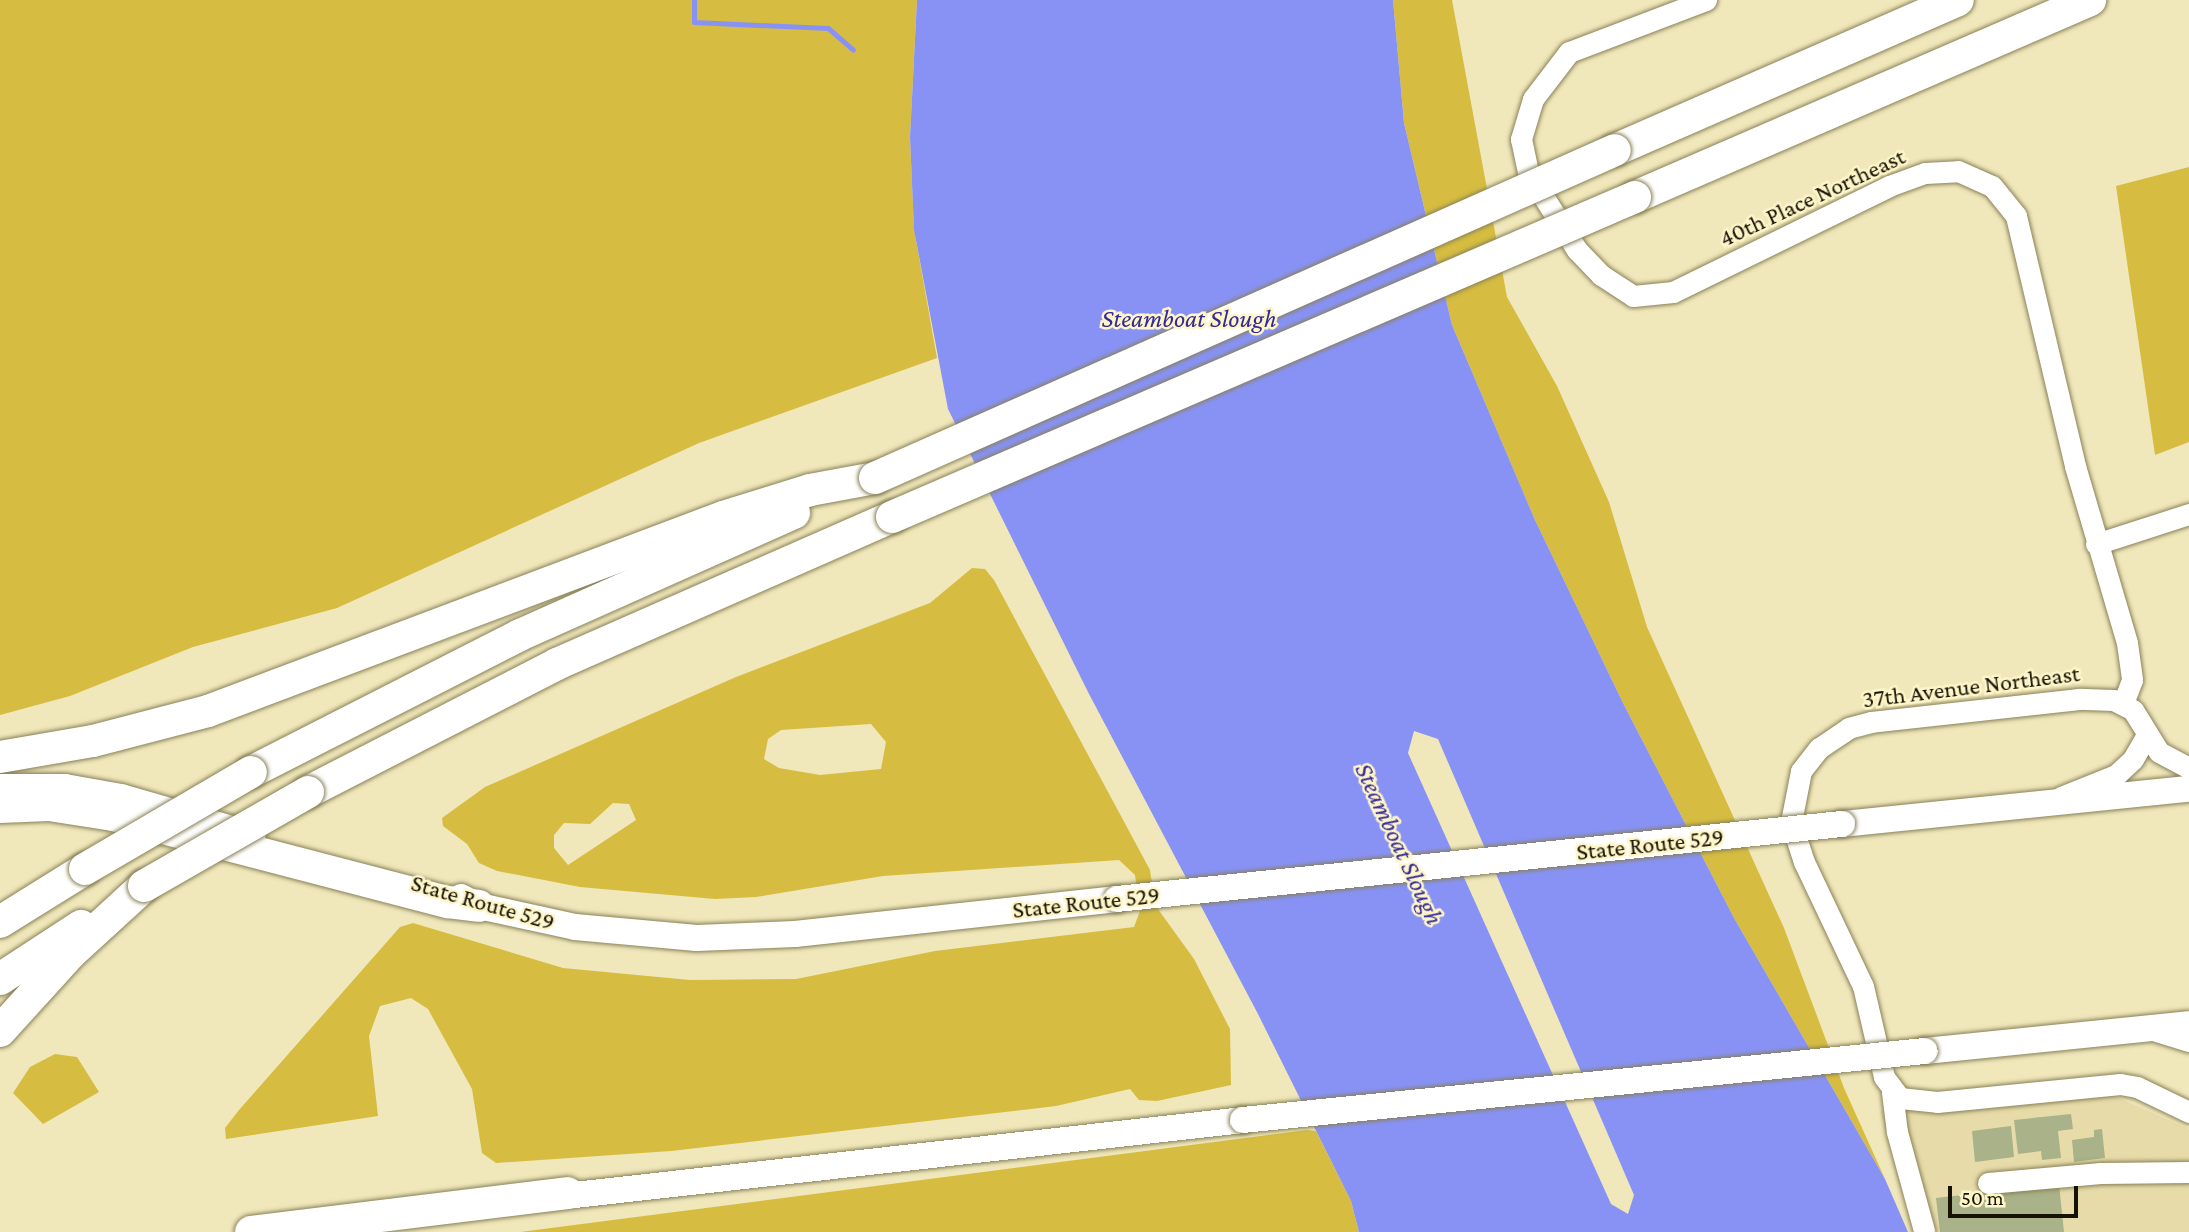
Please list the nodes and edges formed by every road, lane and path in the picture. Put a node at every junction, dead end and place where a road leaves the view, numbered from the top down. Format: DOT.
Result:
graph roads {
  1 [pos="1706,0"];
  2 [pos="1958,0"];
  3 [pos="2090,0"];
  4 [pos="875,478"];
  5 [pos="2189,514"];
  6 [pos="2096,544"];
  7 [pos="2123,703"];
  8 [pos="2147,735"];
  9 [pos="0,757"];
  10 [pos="2189,768"];
  11 [pos="0,787"];
  12 [pos="2189,789"];
  13 [pos="2045,803"];
  14 [pos="0,807"];
  15 [pos="144,886"];
  16 [pos="479,906"];
  17 [pos="0,922"];
  18 [pos="0,979"];
  19 [pos="2189,1024"];
  20 [pos="2147,1028"];
  21 [pos="0,1031"];
  22 [pos="2189,1041"];
  23 [pos="1892,1092"];
  24 [pos="2189,1112"];
  25 [pos="2189,1172"];
  26 [pos="1988,1183"];
  27 [pos="568,1193"];
  28 [pos="1924,1231"];
  29 [pos="251,1232"];
  30 [pos="360,1232"];
  1 -- 6 [label="street, 40th Place Northeast"];
  2 -- 4 [label="highway, bridge"];
  3 -- 15 [label="highway, bridge"];
  4 -- 9 [label="highway"];
  4 -- 17 [label="highway, bridge"];
  5 -- 6 [label="street"];
  6 -- 7 [label="street, 40th Place Northeast"];
  7 -- 8 [label="street"];
  7 -- 23 [label="street, 37th Avenue Northeast"];
  8 -- 10 [label="street"];
  8 -- 13 [label="street"];
  11 -- 16 [label="main road, State Route 529"];
  12 -- 13 [label="main road, State Route 529"];
  13 -- 16 [label="main road, State Route 529, bridge"];
  14 -- 16 [label="highway"];
  15 -- 18 [label="highway"];
  15 -- 21 [label="highway"];
  19 -- 20 [label="main road"];
  20 -- 22 [label="street"];
  20 -- 27 [label="main road, bridge"];
  23 -- 24 [label="street"];
  23 -- 28 [label="street"];
  25 -- 26 [label="street"];
  27 -- 29 [label="highway"];
  27 -- 30 [label="main road"];
}
